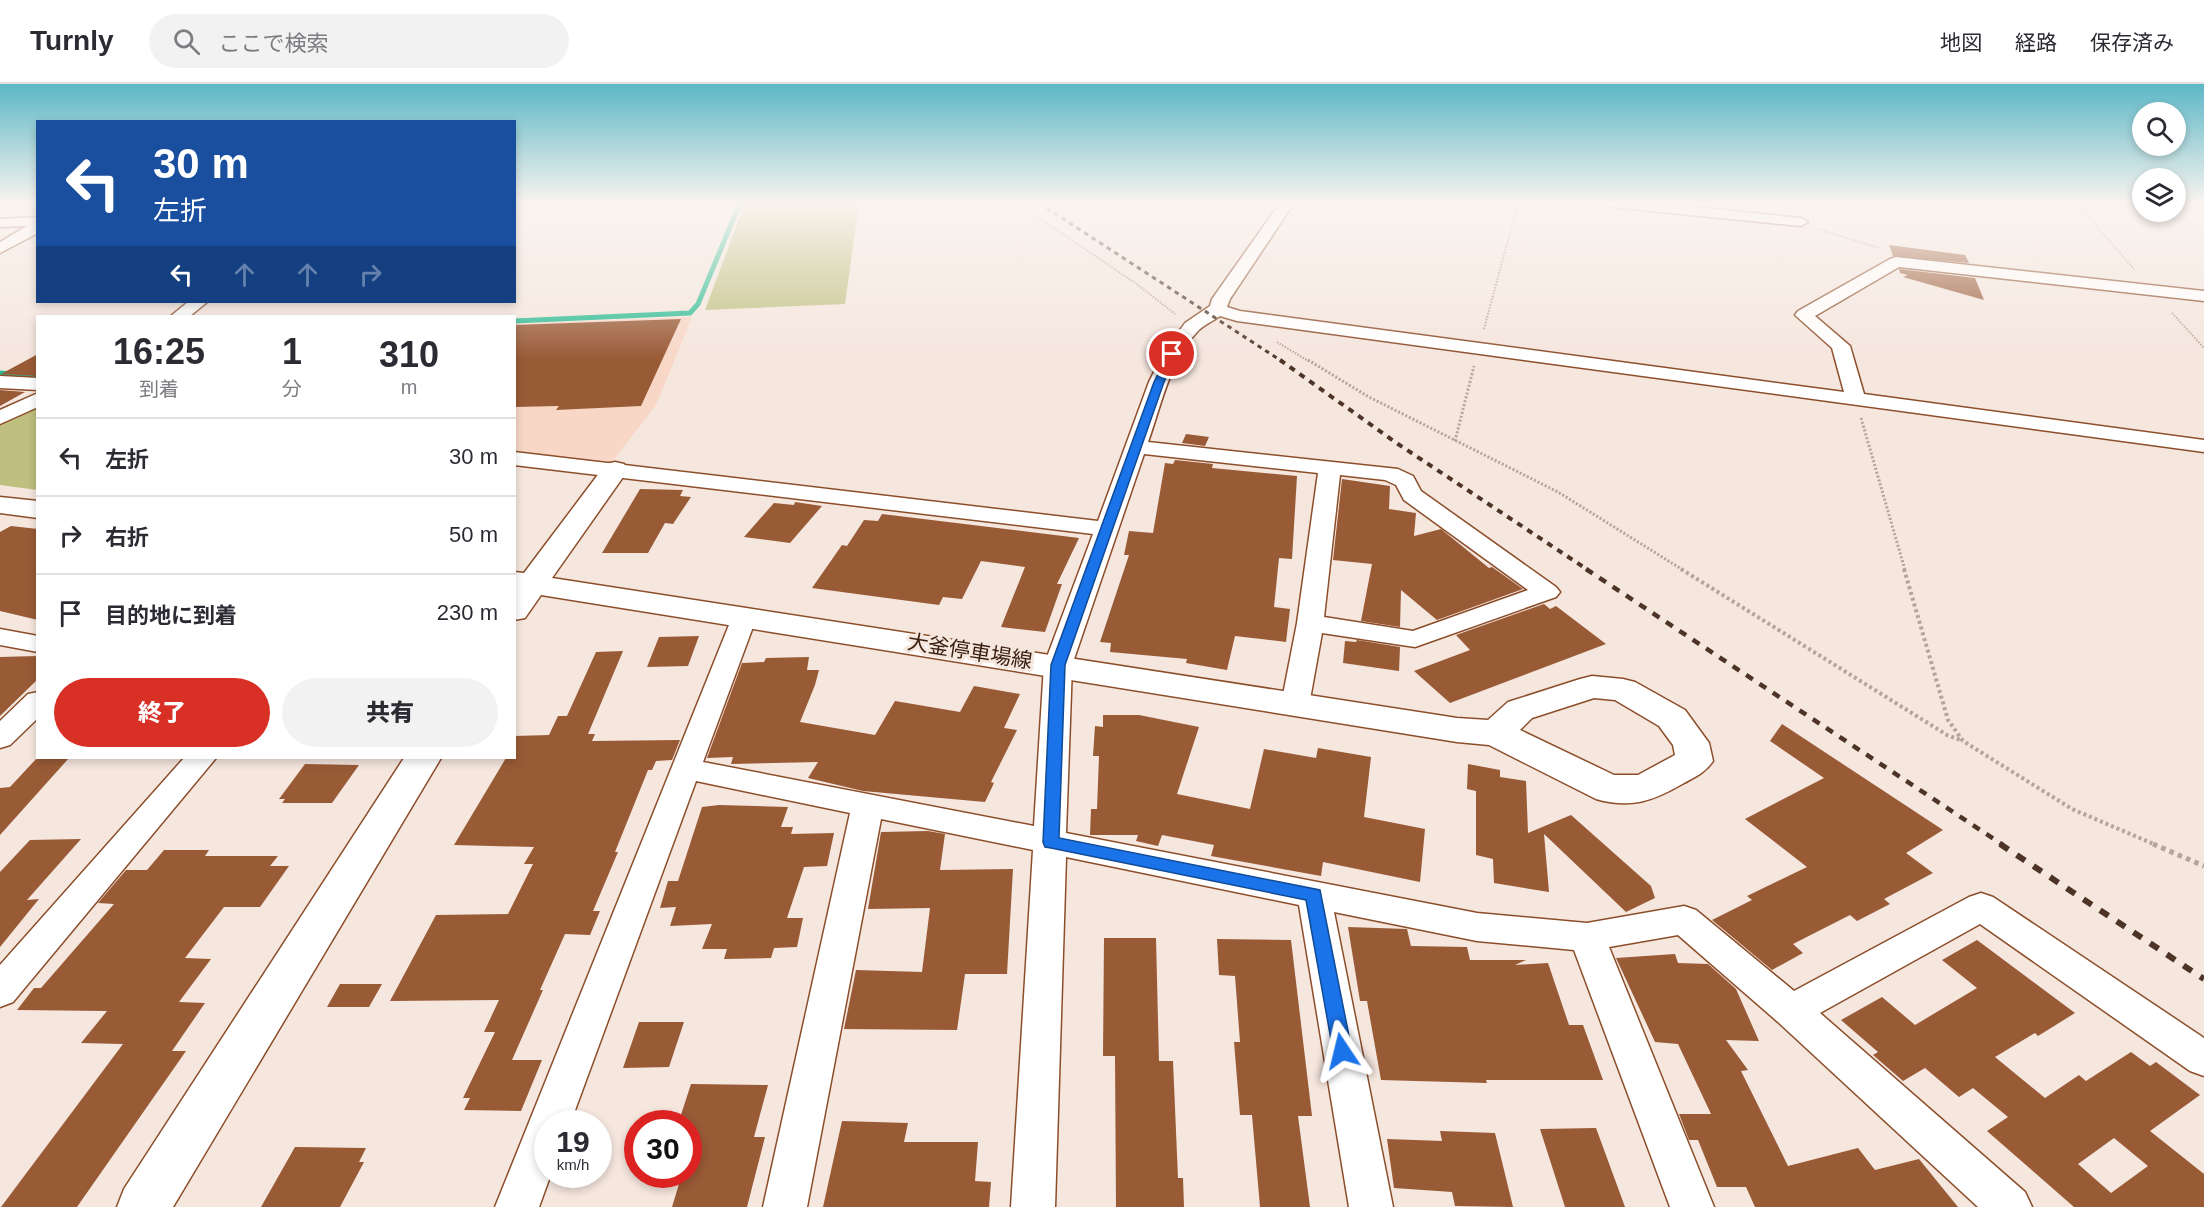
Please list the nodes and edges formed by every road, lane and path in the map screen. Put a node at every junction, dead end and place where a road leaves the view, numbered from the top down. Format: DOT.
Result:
graph roads {
  1 [pos="1094,255"];
  2 [pos="1251,255"];
  3 [pos="1504,255"];
  4 [pos="1888,255"];
  5 [pos="2122,255"];
  6 [pos="1896,262"];
  7 [pos="2152,290"];
  8 [pos="2204,296"];
  9 [pos="197,303"];
  10 [pos="1218,309"];
  11 [pos="179,315"];
  12 [pos="1237,316"];
  13 [pos="1191,327"];
  14 [pos="1479,348"];
  15 [pos="2204,348"];
  16 [pos="0,382"];
  17 [pos="36,384"];
  18 [pos="36,400"];
  19 [pos="1856,400"];
  20 [pos="0,418"];
  21 [pos="1455,441"];
  22 [pos="2204,446"];
  23 [pos="1135,447"];
  24 [pos="516,458"];
  25 [pos="1330,468"];
  26 [pos="615,470"];
  27 [pos="0,505"];
  28 [pos="36,510"];
  29 [pos="1106,529"];
  30 [pos="523,583"];
  31 [pos="516,606"];
  32 [pos="744,616"];
  33 [pos="1310,623"];
  34 [pos="0,637"];
  35 [pos="36,644"];
  36 [pos="1058,665"];
  37 [pos="36,703"];
  38 [pos="1295,705"];
  39 [pos="1496,733"];
  40 [pos="0,738"];
  41 [pos="1963,741"];
  42 [pos="200,759"];
  43 [pos="422,759"];
  44 [pos="687,769"];
  45 [pos="868,804"];
  46 [pos="1051,842"];
  47 [pos="2204,866"];
  48 [pos="1314,895"];
  49 [pos="1587,937"];
  50 [pos="0,991"];
  51 [pos="1791,1011"];
  52 [pos="2204,1059"];
  53 [pos="554,1110"];
  54 [pos="534,1164"];
  55 [pos="143,1207"];
  56 [pos="517,1207"];
  57 [pos="785,1207"];
  58 [pos="1033,1207"];
  59 [pos="1371,1207"];
  60 [pos="1692,1207"];
  61 [pos="2010,1207"];
  1 -- 13 [label="path"];
  2 -- 10 [label="street"];
  3 -- 14 [label="path"];
  4 -- 6 [label="path"];
  5 -- 7 [label="path"];
  6 -- 7 [label="street"];
  6 -- 19 [label="street"];
  7 -- 8 [label="street"];
  7 -- 15 [label="path"];
  9 -- 11 [label="street"];
  10 -- 12 [label="street"];
  10 -- 13 [label="street"];
  12 -- 14 [label="street"];
  12 -- 21 [label="path"];
  13 -- 23 [label="street"];
  14 -- 19 [label="street"];
  14 -- 21 [label="path"];
  16 -- 17 [label="street"];
  18 -- 20 [label="street"];
  19 -- 22 [label="street"];
  19 -- 41 [label="path"];
  21 -- 41 [label="path"];
  23 -- 25 [label="street"];
  23 -- 29 [label="street"];
  24 -- 26 [label="street"];
  25 -- 33 [label="street"];
  25 -- 33 [label="street"];
  26 -- 29 [label="street"];
  26 -- 30 [label="main road"];
  27 -- 28 [label="main road"];
  29 -- 36 [label="street"];
  30 -- 31 [label="main road"];
  30 -- 32 [label="main road, 大釜停車場線"];
  32 -- 36 [label="main road, 大釜停車場線"];
  32 -- 44 [label="street"];
  33 -- 38 [label="street"];
  34 -- 35 [label="street"];
  36 -- 38 [label="main road, 大釜停車場線"];
  36 -- 46 [label="street"];
  37 -- 40 [label="street"];
  38 -- 39 [label="main road, 大釜停車場線"];
  39 -- 39 [label="main road, 大釜停車場線"];
  41 -- 47 [label="path"];
  42 -- 50 [label="street"];
  43 -- 55 [label="main road"];
  44 -- 45 [label="street"];
  44 -- 53 [label="street"];
  45 -- 46 [label="street"];
  45 -- 57 [label="street"];
  46 -- 48 [label="street"];
  46 -- 58 [label="street"];
  48 -- 49 [label="street"];
  48 -- 59 [label="street"];
  49 -- 51 [label="street"];
  49 -- 60 [label="street"];
  51 -- 52 [label="street"];
  51 -- 61 [label="street"];
  54 -- 56 [label="street"];
}
